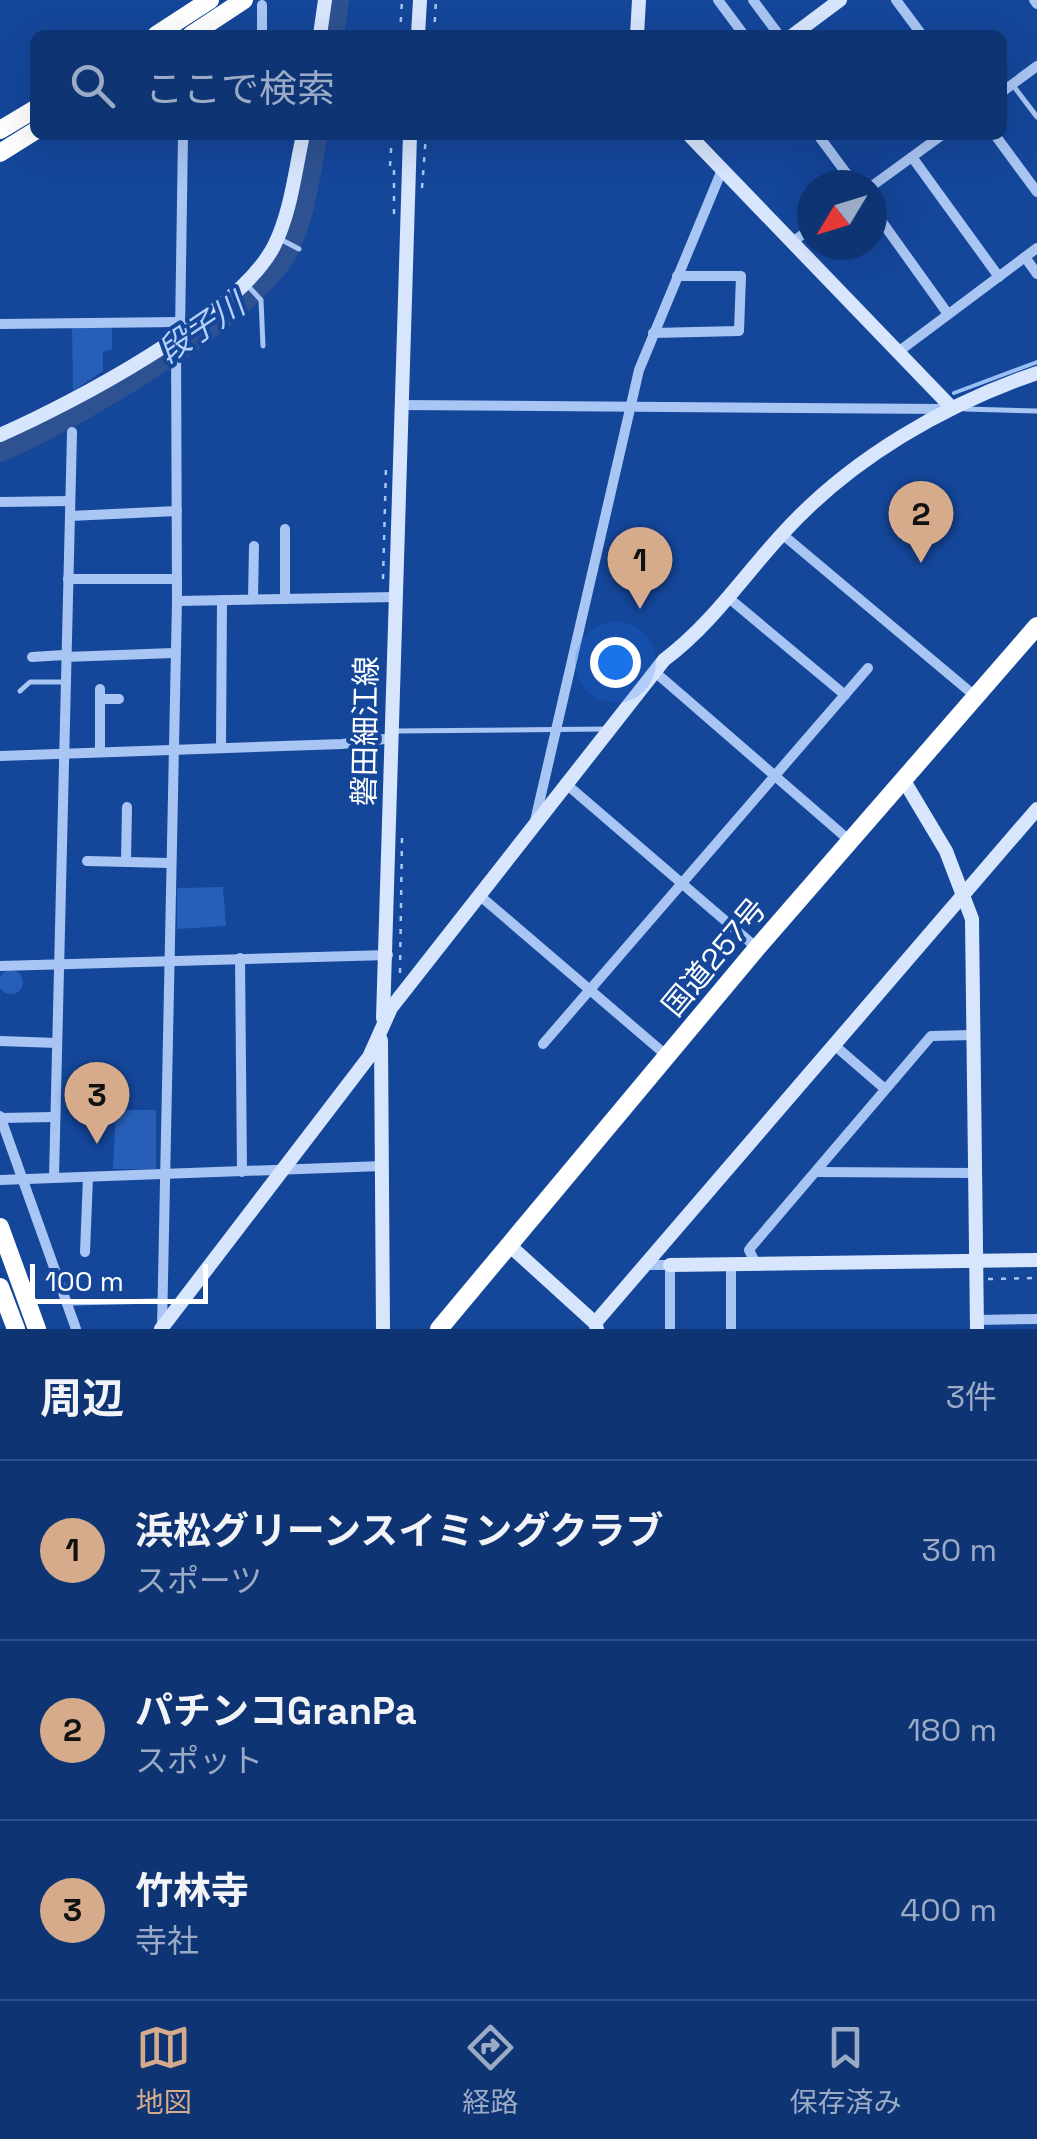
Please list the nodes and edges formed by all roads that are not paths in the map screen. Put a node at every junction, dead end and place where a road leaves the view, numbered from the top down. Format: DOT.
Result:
graph roads {
  1 [pos="210,0"];
  2 [pos="325,0"];
  3 [pos="420,0"];
  4 [pos="639,0"];
  5 [pos="718,0"];
  6 [pos="753,0"];
  7 [pos="840,0"];
  8 [pos="896,0"];
  9 [pos="253,3"];
  10 [pos="186,8"];
  11 [pos="162,30"];
  12 [pos="201,30"];
  13 [pos="261,30"];
  14 [pos="321,30"];
  15 [pos="418,30"];
  16 [pos="637,30"];
  17 [pos="740,30"];
  18 [pos="775,30"];
  19 [pos="800,30"];
  20 [pos="918,30"];
  21 [pos="1037,66"];
  22 [pos="1007,88"];
  23 [pos="30,112"];
  24 [pos="1037,118"];
  25 [pos="0,130"];
  26 [pos="30,134"];
  27 [pos="184,140"];
  28 [pos="303,140"];
  29 [pos="410,140"];
  30 [pos="694,140"];
  31 [pos="822,140"];
  32 [pos="935,140"];
  33 [pos="999,140"];
  34 [pos="0,153"];
  35 [pos="912,157"];
  36 [pos="722,170"];
  37 [pos="844,170"];
  38 [pos="887,175"];
  39 [pos="1037,192"];
  40 [pos="887,229"];
  41 [pos="797,238"];
  42 [pos="281,240"];
  43 [pos="792,242"];
  44 [pos="298,248"];
  45 [pos="1037,248"];
  46 [pos="1025,258"];
  47 [pos="1037,274"];
  48 [pos="677,276"];
  49 [pos="999,277"];
  50 [pos="248,287"];
  51 [pos="948,314"];
  52 [pos="0,324"];
  53 [pos="178,332"];
  54 [pos="653,333"];
  55 [pos="263,346"];
  56 [pos="898,352"];
  57 [pos="1037,373"];
  58 [pos="400,404"];
  59 [pos="632,406"];
  60 [pos="952,408"];
  61 [pos="1037,411"];
  62 [pos="72,432"];
  63 [pos="0,435"];
  64 [pos="70,500"];
  65 [pos="0,502"];
  66 [pos="177,511"];
  67 [pos="70,516"];
  68 [pos="285,528"];
  69 [pos="782,534"];
  70 [pos="254,546"];
  71 [pos="68,579"];
  72 [pos="176,579"];
  73 [pos="396,597"];
  74 [pos="285,599"];
  75 [pos="730,599"];
  76 [pos="176,600"];
  77 [pos="222,600"];
  78 [pos="253,600"];
  79 [pos="1037,626"];
  80 [pos="174,653"];
  81 [pos="64,656"];
  82 [pos="32,657"];
  83 [pos="868,668"];
  84 [pos="655,672"];
  85 [pos="64,682"];
  86 [pos="20,691"];
  87 [pos="845,695"];
  88 [pos="975,696"];
  89 [pos="119,699"];
  90 [pos="608,729"];
  91 [pos="558,732"];
  92 [pos="393,735"];
  93 [pos="221,746"];
  94 [pos="170,749"];
  95 [pos="100,752"];
  96 [pos="64,754"];
  97 [pos="0,756"];
  98 [pos="774,775"];
  99 [pos="904,779"];
  100 [pos="564,784"];
  101 [pos="128,807"];
  102 [pos="1037,809"];
  103 [pos="535,822"];
  104 [pos="850,841"];
  105 [pos="86,860"];
  106 [pos="126,861"];
  107 [pos="169,862"];
  108 [pos="681,882"];
  109 [pos="966,894"];
  110 [pos="479,895"];
  111 [pos="757,948"];
  112 [pos="388,955"];
  113 [pos="240,958"];
  114 [pos="168,961"];
  115 [pos="0,966"];
  116 [pos="60,966"];
  117 [pos="589,989"];
  118 [pos="972,1035"];
  119 [pos="382,1036"];
  120 [pos="0,1041"];
  121 [pos="57,1043"];
  122 [pos="543,1044"];
  123 [pos="834,1044"];
  124 [pos="666,1055"];
  125 [pos="885,1090"];
  126 [pos="54,1117"];
  127 [pos="0,1118"];
  128 [pos="382,1166"];
  129 [pos="286,1171"];
  130 [pos="242,1172"];
  131 [pos="816,1172"];
  132 [pos="974,1173"];
  133 [pos="166,1174"];
  134 [pos="88,1176"];
  135 [pos="54,1178"];
  136 [pos="18,1179"];
  137 [pos="0,1180"];
  138 [pos="0,1226"];
  139 [pos="508,1244"];
  140 [pos="85,1252"];
  141 [pos="977,1260"];
  142 [pos="1037,1260"];
  143 [pos="731,1264"];
  144 [pos="756,1264"];
  145 [pos="645,1265"];
  146 [pos="670,1265"];
  147 [pos="0,1287"];
  148 [pos="160,1301"];
  149 [pos="66,1303"];
  150 [pos="1037,1319"];
  151 [pos="977,1325"];
  152 [pos="596,1326"];
  153 [pos="162,1328"];
  154 [pos="16,1329"];
  155 [pos="38,1329"];
  156 [pos="76,1329"];
  157 [pos="383,1329"];
  158 [pos="439,1329"];
  159 [pos="670,1329"];
  160 [pos="731,1329"];
  1 -- 10 [label="highway"];
  2 -- 14 [label="street"];
  3 -- 15 [label="street"];
  4 -- 16 [label="street"];
  5 -- 17 [label="street"];
  6 -- 18 [label="street"];
  7 -- 19 [label="street"];
  8 -- 20 [label="street"];
  9 -- 12 [label="highway"];
  9 -- 13 [label="street"];
  10 -- 11 [label="highway"];
  21 -- 22 [label="street"];
  22 -- 24 [label="lane"];
  23 -- 25 [label="highway"];
  26 -- 34 [label="highway"];
  27 -- 53 [label="street"];
  28 -- 42 [label="street"];
  29 -- 58 [label="street, 磐田細江線"];
  30 -- 36 [label="street"];
  31 -- 37 [label="street"];
  32 -- 35 [label="street"];
  33 -- 39 [label="street"];
  35 -- 38 [label="street"];
  35 -- 49 [label="street"];
  36 -- 43 [label="street"];
  36 -- 48 [label="street"];
  40 -- 51 [label="street"];
  41 -- 43 [label="street"];
  42 -- 44 [label="lane"];
  42 -- 50 [label="street"];
  43 -- 56 [label="street"];
  45 -- 46 [label="street"];
  46 -- 47 [label="street"];
  46 -- 49 [label="street"];
  48 -- 54 [label="street"];
  48 -- 54 [label="street"];
  49 -- 51 [label="street"];
  50 -- 53 [label="street"];
  50 -- 55 [label="lane"];
  51 -- 56 [label="street"];
  52 -- 53 [label="street"];
  53 -- 63 [label="street"];
  53 -- 66 [label="street"];
  54 -- 59 [label="street"];
  56 -- 60 [label="street"];
  57 -- 60 [label="street"];
  58 -- 59 [label="street"];
  58 -- 73 [label="street, 磐田細江線"];
  59 -- 60 [label="street"];
  59 -- 91 [label="street"];
  60 -- 61 [label="lane"];
  60 -- 69 [label="street"];
  62 -- 64 [label="street"];
  64 -- 65 [label="street"];
  64 -- 67 [label="street"];
  66 -- 67 [label="street"];
  66 -- 72 [label="street"];
  67 -- 71 [label="street"];
  68 -- 74 [label="street"];
  69 -- 75 [label="street"];
  69 -- 88 [label="street"];
  70 -- 78 [label="street"];
  71 -- 72 [label="street"];
  71 -- 81 [label="street"];
  72 -- 76 [label="street"];
  73 -- 74 [label="street"];
  73 -- 92 [label="street, 磐田細江線"];
  74 -- 78 [label="street"];
  75 -- 84 [label="street"];
  75 -- 87 [label="street"];
  76 -- 77 [label="street"];
  76 -- 80 [label="street"];
  77 -- 78 [label="street"];
  77 -- 93 [label="street"];
  79 -- 88 [label="highway, 国道257号"];
  80 -- 81 [label="street"];
  80 -- 94 [label="street"];
  81 -- 82 [label="street"];
  81 -- 85 [label="street"];
  83 -- 87 [label="street"];
  84 -- 90 [label="street"];
  84 -- 98 [label="street"];
  85 -- 86 [label="lane"];
  85 -- 96 [label="street"];
  87 -- 98 [label="street"];
  88 -- 99 [label="highway, 国道257号"];
  89 -- 95 [label="street"];
  90 -- 91 [label="lane"];
  90 -- 100 [label="street"];
  91 -- 92 [label="lane"];
  91 -- 103 [label="street"];
  92 -- 93 [label="street"];
  92 -- 112 [label="street, 磐田細江線"];
  93 -- 94 [label="street"];
  94 -- 95 [label="street"];
  94 -- 107 [label="street"];
  95 -- 96 [label="street"];
  96 -- 97 [label="street"];
  96 -- 116 [label="street"];
  98 -- 104 [label="street"];
  98 -- 108 [label="street"];
  99 -- 104 [label="highway, 国道257号"];
  99 -- 109 [label="street"];
  100 -- 103 [label="street"];
  100 -- 108 [label="street"];
  101 -- 106 [label="street"];
  102 -- 109 [label="street"];
  103 -- 110 [label="street"];
  104 -- 111 [label="highway, 国道257号"];
  105 -- 106 [label="street"];
  106 -- 107 [label="street"];
  107 -- 114 [label="street"];
  108 -- 111 [label="street"];
  108 -- 117 [label="street"];
  109 -- 118 [label="street"];
  109 -- 123 [label="street"];
  110 -- 117 [label="street"];
  110 -- 119 [label="street"];
  111 -- 124 [label="highway, 国道257号"];
  112 -- 113 [label="street"];
  112 -- 119 [label="street, 磐田細江線"];
  113 -- 114 [label="street"];
  113 -- 130 [label="street"];
  114 -- 116 [label="street"];
  114 -- 133 [label="street"];
  115 -- 116 [label="street"];
  116 -- 121 [label="street"];
  117 -- 122 [label="street"];
  117 -- 124 [label="street"];
  118 -- 125 [label="street"];
  118 -- 132 [label="street"];
  119 -- 128 [label="street, 磐田細江線"];
  119 -- 129 [label="street"];
  120 -- 121 [label="street"];
  121 -- 126 [label="street"];
  123 -- 125 [label="street"];
  123 -- 145 [label="street"];
  124 -- 139 [label="highway, 国道257号"];
  125 -- 131 [label="street"];
  126 -- 127 [label="street"];
  126 -- 135 [label="street"];
  127 -- 136 [label="street"];
  128 -- 129 [label="street"];
  128 -- 157 [label="street, 磐田細江線"];
  129 -- 130 [label="street"];
  129 -- 153 [label="street"];
  130 -- 133 [label="street"];
  131 -- 132 [label="street"];
  131 -- 144 [label="street"];
  132 -- 141 [label="street"];
  133 -- 134 [label="street"];
  133 -- 148 [label="street"];
  134 -- 135 [label="street"];
  134 -- 140 [label="street"];
  135 -- 136 [label="street"];
  136 -- 137 [label="street"];
  136 -- 149 [label="street"];
  138 -- 155 [label="highway"];
  139 -- 152 [label="street"];
  139 -- 158 [label="highway, 国道257号"];
  141 -- 142 [label="street"];
  141 -- 144 [label="street"];
  141 -- 151 [label="street"];
  143 -- 144 [label="street"];
  143 -- 146 [label="street"];
  143 -- 160 [label="street"];
  145 -- 146 [label="street"];
  145 -- 152 [label="street"];
  146 -- 159 [label="street"];
  147 -- 154 [label="highway"];
  148 -- 149 [label="lane"];
  148 -- 153 [label="street"];
  149 -- 156 [label="street"];
  150 -- 151 [label="street"];
}
